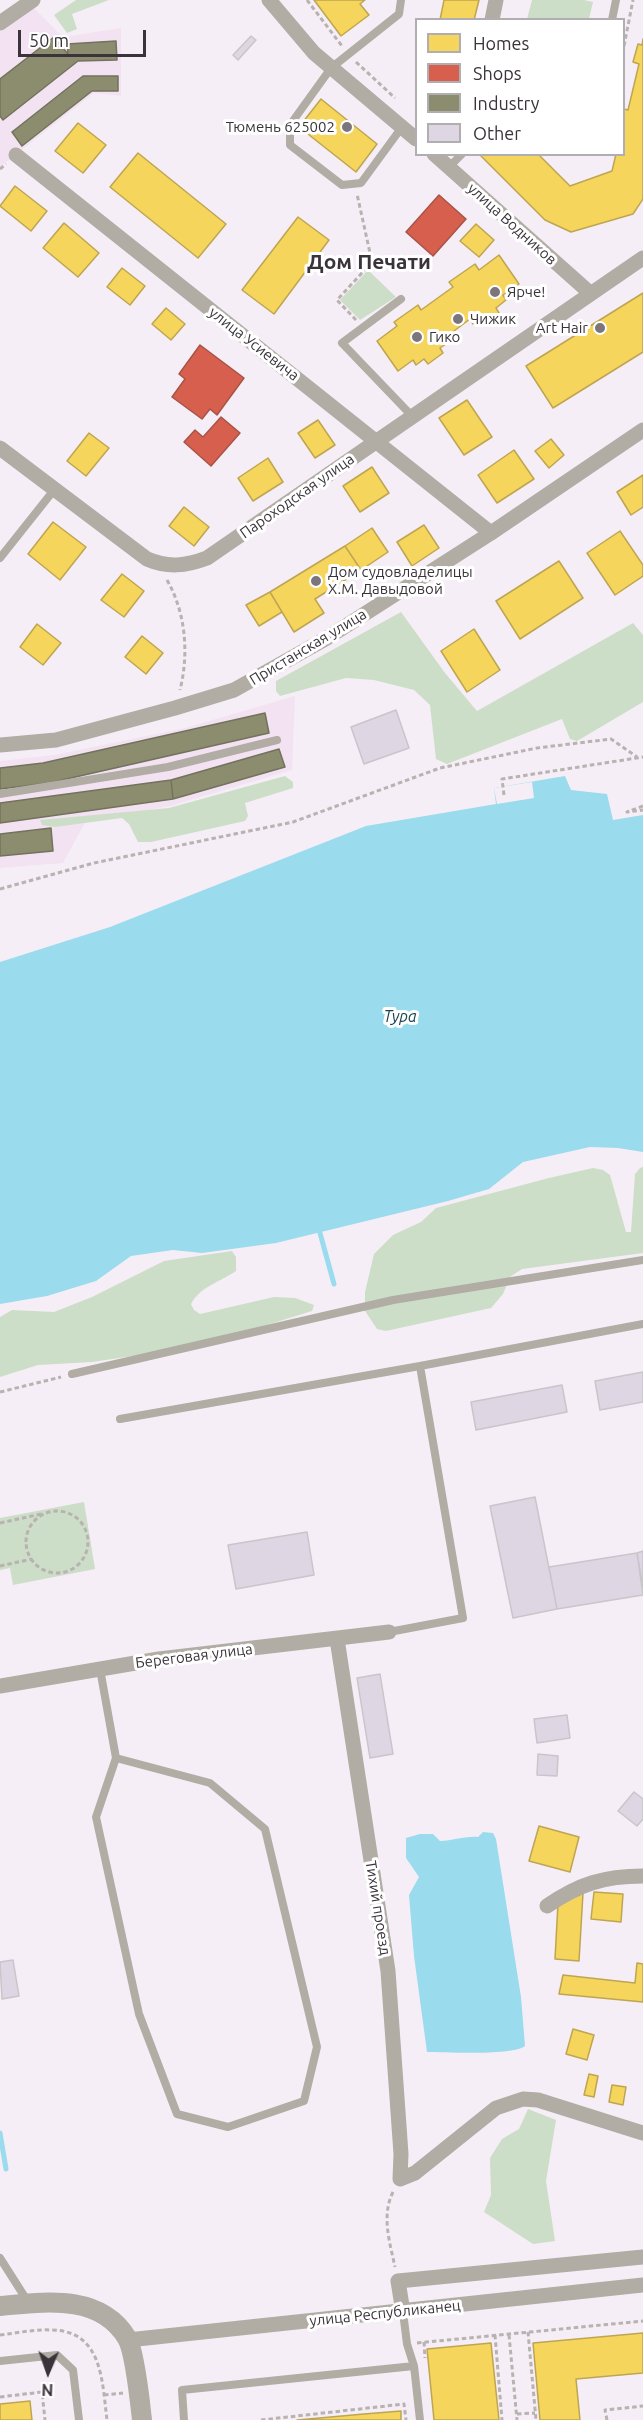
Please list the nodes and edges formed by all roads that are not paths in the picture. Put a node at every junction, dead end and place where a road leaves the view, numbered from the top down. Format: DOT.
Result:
graph roads {
  1 [pos="33,0"];
  2 [pos="269,0"];
  3 [pos="401,0"];
  4 [pos="496,0"];
  5 [pos="616,0"];
  6 [pos="492,18"];
  7 [pos="612,18"];
  8 [pos="0,22"];
  9 [pos="331,68"];
  10 [pos="402,127"];
  11 [pos="415,137"];
  12 [pos="16,155"];
  13 [pos="436,156"];
  14 [pos="460,156"];
  15 [pos="449,167"];
  16 [pos="643,258"];
  17 [pos="590,293"];
  18 [pos="401,299"];
  19 [pos="412,416"];
  20 [pos="643,430"];
  21 [pos="376,441"];
  22 [pos="0,448"];
  23 [pos="54,490"];
  24 [pos="491,533"];
  25 [pos="0,558"];
  26 [pos="277,740"];
  27 [pos="0,746"];
  28 [pos="0,794"];
  29 [pos="643,1260"];
  30 [pos="643,1324"];
  31 [pos="420,1366"];
  32 [pos="72,1374"];
  33 [pos="120,1419"];
  34 [pos="389,1632"];
  35 [pos="337,1639"];
  36 [pos="100,1669"];
  37 [pos="0,1686"];
  38 [pos="116,1758"];
  39 [pos="643,1876"];
  40 [pos="547,1906"];
  41 [pos="643,2133"];
  42 [pos="643,2257"];
  43 [pos="0,2258"];
  44 [pos="643,2285"];
  45 [pos="29,2303"];
  46 [pos="0,2306"];
  47 [pos="403,2312"];
  48 [pos="128,2340"];
  49 [pos="0,2361"];
  50 [pos="414,2366"];
  51 [pos="79,2420"];
  52 [pos="142,2420"];
  53 [pos="184,2420"];
  54 [pos="420,2420"];
  1 -- 8 [label="street"];
  2 -- 9 [label="street"];
  3 -- 9 [label="lane"];
  4 -- 6 [label="street"];
  5 -- 7 [label="lane"];
  9 -- 10 [label="street"];
  9 -- 10 [label="lane"];
  10 -- 11 [label="street"];
  12 -- 21 [label="street, улица Усиевича"];
  13 -- 15 [label="street, улица Водников"];
  14 -- 15 [label="lane"];
  15 -- 17 [label="street, улица Водников"];
  16 -- 17 [label="street, Пароходская улица"];
  17 -- 19 [label="street, Пароходская улица"];
  18 -- 19 [label="lane"];
  19 -- 21 [label="street, Пароходская улица"];
  20 -- 24 [label="street, Пристанская улица"];
  21 -- 23 [label="street, Пароходская улица"];
  21 -- 24 [label="street, улица Усиевича"];
  22 -- 23 [label="street, Пароходская улица"];
  23 -- 25 [label="lane"];
  24 -- 27 [label="street, Пристанская улица"];
  26 -- 28 [label="lane"];
  29 -- 32 [label="lane"];
  30 -- 31 [label="lane"];
  31 -- 33 [label="lane"];
  31 -- 34 [label="lane"];
  34 -- 35 [label="street, Береговая улица"];
  35 -- 36 [label="street, Береговая улица"];
  35 -- 41 [label="street, Тихий проезд"];
  36 -- 37 [label="street, Береговая улица"];
  36 -- 38 [label="lane"];
  38 -- 38 [label="lane"];
  39 -- 40 [label="street"];
  42 -- 47 [label="street"];
  43 -- 45 [label="lane"];
  44 -- 47 [label="street, улица Республиканец"];
  45 -- 46 [label="street"];
  45 -- 48 [label="street"];
  47 -- 48 [label="street, улица Республиканец"];
  47 -- 50 [label="lane"];
  48 -- 52 [label="street"];
  49 -- 51 [label="lane"];
  50 -- 53 [label="lane"];
  50 -- 54 [label="lane"];
}
